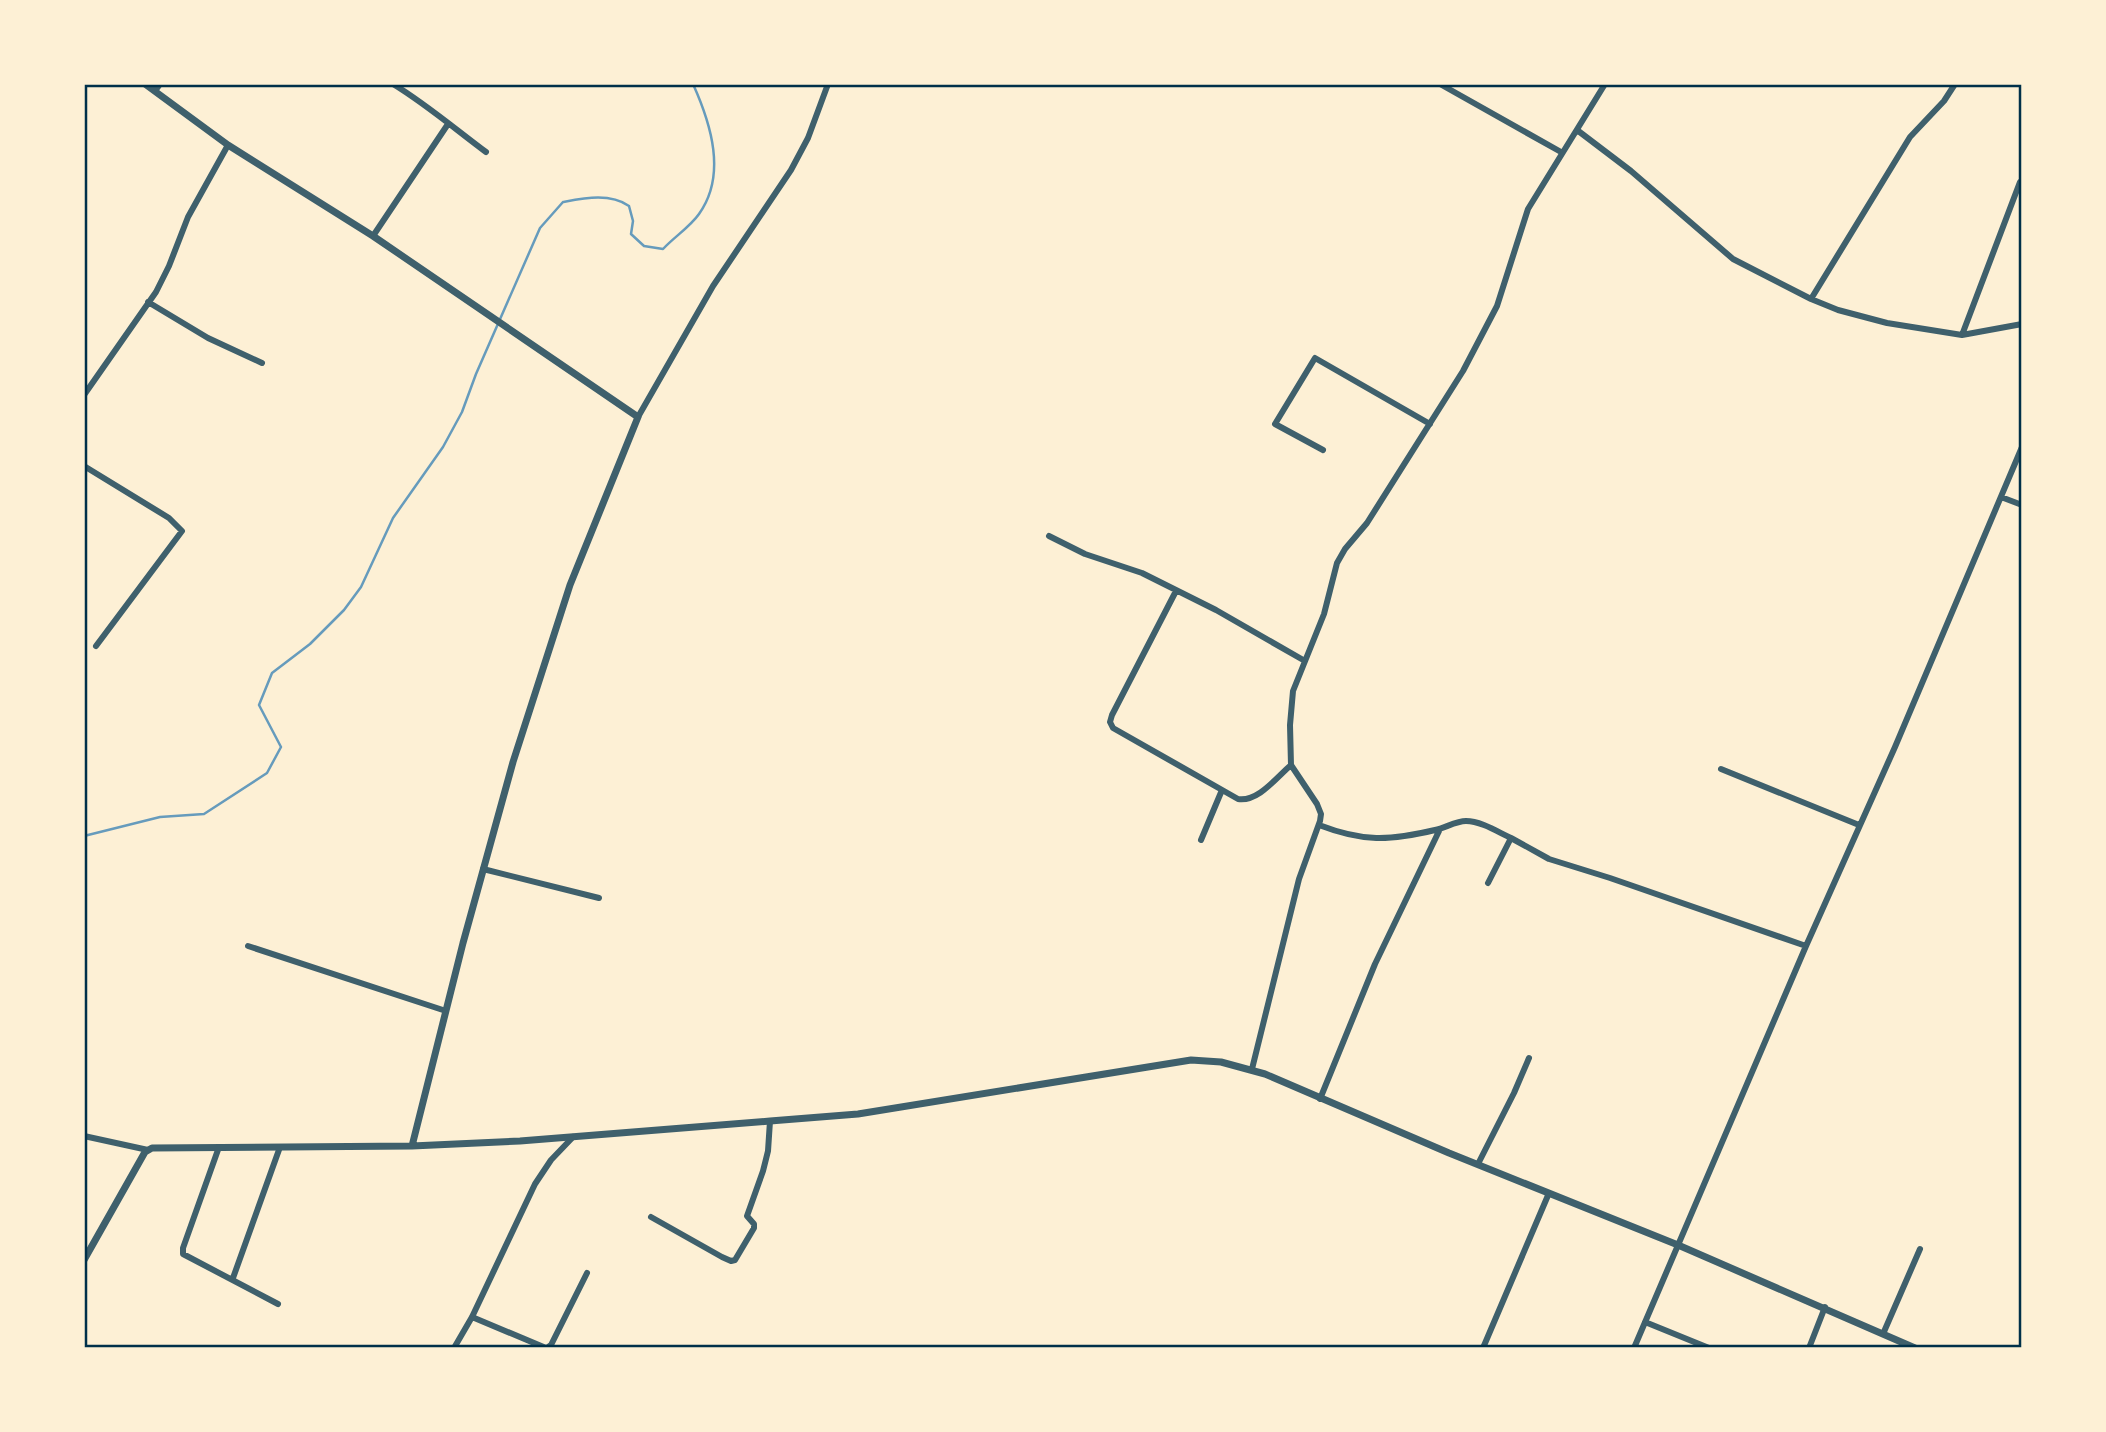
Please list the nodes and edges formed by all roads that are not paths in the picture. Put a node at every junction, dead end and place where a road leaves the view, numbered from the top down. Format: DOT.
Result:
graph roads {
  1 [pos="145,84"];
  2 [pos="393,84"];
  3 [pos="828,84"];
  4 [pos="1440,84"];
  5 [pos="1605,84"];
  6 [pos="1955,84"];
  7 [pos="158,88"];
  8 [pos="448,124"];
  9 [pos="1577,130"];
  10 [pos="228,145"];
  11 [pos="486,152"];
  12 [pos="1561,152"];
  13 [pos="2020,182"];
  14 [pos="373,236"];
  15 [pos="1811,299"];
  16 [pos="148,302"];
  17 [pos="2022,324"];
  18 [pos="1962,335"];
  19 [pos="262,363"];
  20 [pos="84,395"];
  21 [pos="638,417"];
  22 [pos="1430,424"];
  23 [pos="1323,450"];
  24 [pos="2021,453"];
  25 [pos="84,466"];
  26 [pos="2001,497"];
  27 [pos="2022,505"];
  28 [pos="1049,536"];
  29 [pos="1176,591"];
  30 [pos="96,646"];
  31 [pos="1306,661"];
  32 [pos="1291,765"];
  33 [pos="1721,769"];
  34 [pos="1222,790"];
  35 [pos="1319,825"];
  36 [pos="1859,825"];
  37 [pos="1440,829"];
  38 [pos="1511,838"];
  39 [pos="1201,840"];
  40 [pos="483,869"];
  41 [pos="1489,883"];
  42 [pos="599,898"];
  43 [pos="248,946"];
  44 [pos="1806,946"];
  45 [pos="446,1011"];
  46 [pos="1529,1058"];
  47 [pos="1252,1069"];
  48 [pos="1320,1099"];
  49 [pos="770,1121"];
  50 [pos="84,1136"];
  51 [pos="573,1137"];
  52 [pos="412,1146"];
  53 [pos="219,1147"];
  54 [pos="280,1147"];
  55 [pos="148,1150"];
  56 [pos="1478,1164"];
  57 [pos="1549,1193"];
  58 [pos="651,1217"];
  59 [pos="1678,1245"];
  60 [pos="1920,1249"];
  61 [pos="84,1260"];
  62 [pos="587,1273"];
  63 [pos="233,1278"];
  64 [pos="278,1304"];
  65 [pos="1825,1307"];
  66 [pos="472,1317"];
  67 [pos="1645,1322"];
  68 [pos="1883,1334"];
  69 [pos="454,1348"];
  70 [pos="547,1348"];
  71 [pos="1483,1348"];
  72 [pos="1634,1348"];
  73 [pos="1709,1348"];
  74 [pos="1809,1348"];
  75 [pos="1916,1348"];
  1 -- 7 [label="street"];
  2 -- 8 [label="street"];
  3 -- 21 [label="street"];
  4 -- 12 [label="street"];
  5 -- 9 [label="street"];
  6 -- 15 [label="street"];
  7 -- 10 [label="street"];
  8 -- 11 [label="street"];
  8 -- 14 [label="street"];
  9 -- 12 [label="street"];
  9 -- 15 [label="street"];
  10 -- 14 [label="street"];
  10 -- 16 [label="street"];
  12 -- 22 [label="street"];
  13 -- 18 [label="street"];
  14 -- 21 [label="street"];
  15 -- 18 [label="street"];
  16 -- 19 [label="street"];
  16 -- 20 [label="street"];
  17 -- 18 [label="street"];
  21 -- 40 [label="street"];
  22 -- 23 [label="street"];
  22 -- 31 [label="street"];
  24 -- 26 [label="street"];
  25 -- 30 [label="street"];
  26 -- 27 [label="street"];
  26 -- 36 [label="street"];
  28 -- 29 [label="street"];
  29 -- 31 [label="street"];
  29 -- 34 [label="street"];
  31 -- 32 [label="street"];
  32 -- 34 [label="street"];
  32 -- 35 [label="street"];
  33 -- 36 [label="street"];
  34 -- 39 [label="street"];
  35 -- 37 [label="street"];
  35 -- 47 [label="street"];
  36 -- 44 [label="street"];
  37 -- 38 [label="street"];
  37 -- 48 [label="street"];
  38 -- 41 [label="street"];
  38 -- 44 [label="street"];
  40 -- 42 [label="street"];
  40 -- 45 [label="street"];
  43 -- 45 [label="street"];
  44 -- 59 [label="street"];
  45 -- 52 [label="street"];
  46 -- 56 [label="street"];
  47 -- 48 [label="street"];
  47 -- 49 [label="street"];
  48 -- 56 [label="street"];
  49 -- 51 [label="street"];
  49 -- 58 [label="street"];
  50 -- 55 [label="street"];
  51 -- 52 [label="street"];
  51 -- 66 [label="street"];
  52 -- 54 [label="street"];
  53 -- 54 [label="street"];
  53 -- 55 [label="street"];
  53 -- 63 [label="street"];
  54 -- 63 [label="street"];
  55 -- 61 [label="street"];
  56 -- 57 [label="street"];
  57 -- 59 [label="street"];
  57 -- 71 [label="street"];
  59 -- 65 [label="street"];
  59 -- 67 [label="street"];
  60 -- 68 [label="street"];
  62 -- 70 [label="street"];
  63 -- 64 [label="street"];
  65 -- 68 [label="street"];
  65 -- 74 [label="street"];
  66 -- 69 [label="street"];
  66 -- 70 [label="street"];
  67 -- 72 [label="street"];
  67 -- 73 [label="street"];
  68 -- 75 [label="street"];
}
